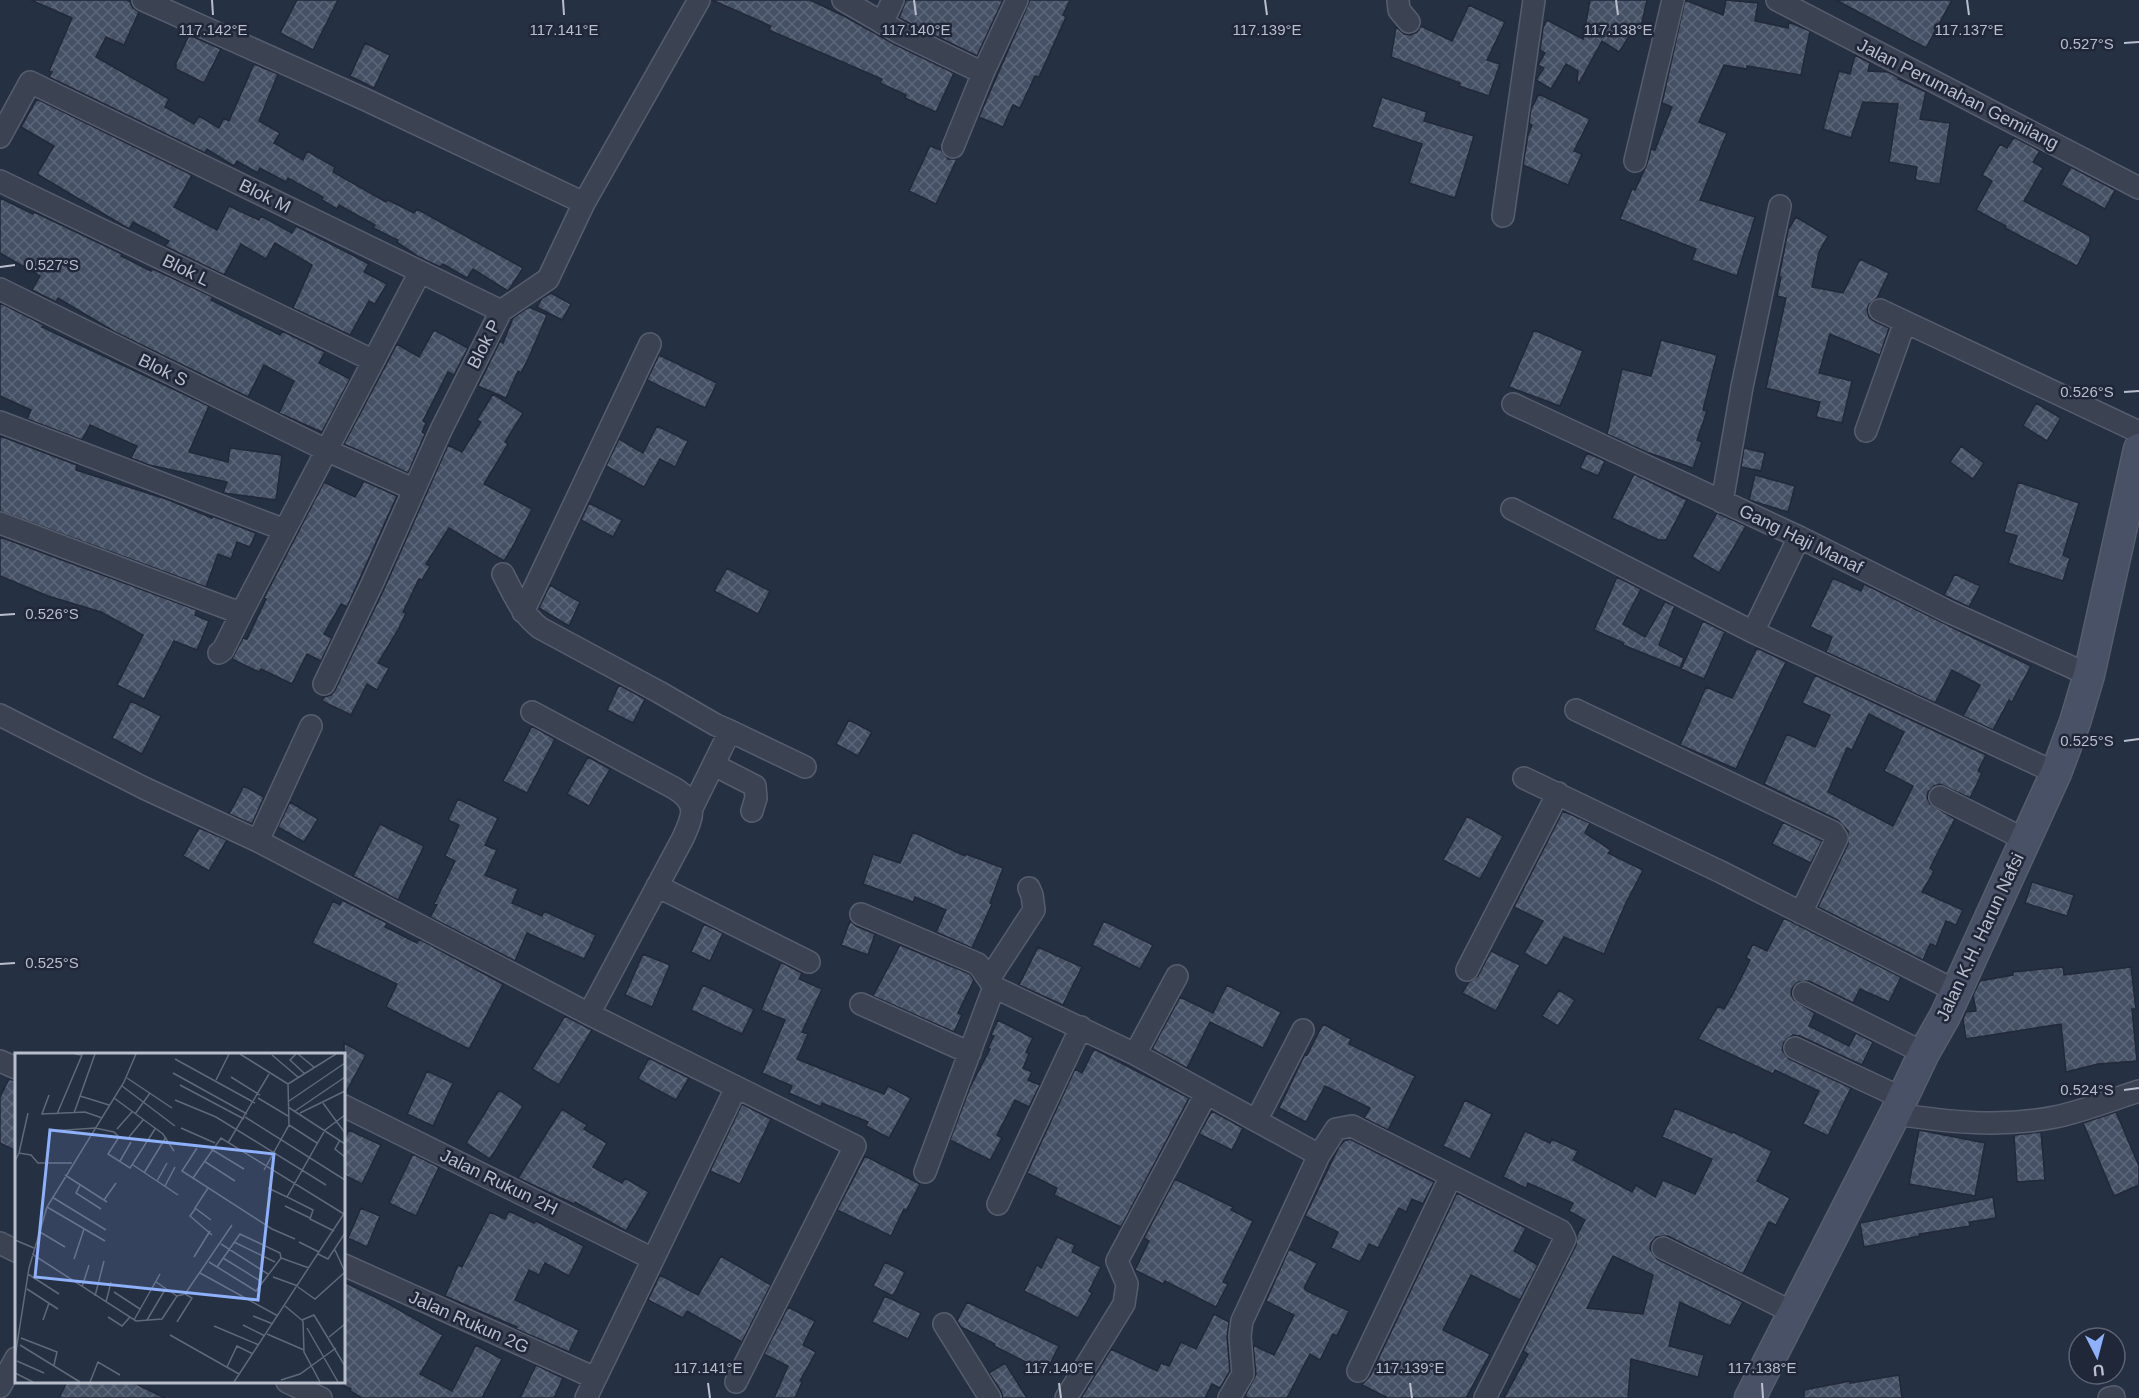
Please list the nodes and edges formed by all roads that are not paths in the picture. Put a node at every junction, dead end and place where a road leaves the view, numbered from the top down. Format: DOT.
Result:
graph roads {
  1 [pos="143,0"];
  2 [pos="699,0"];
  3 [pos="843,0"];
  4 [pos="892,0"];
  5 [pos="1017,0"];
  6 [pos="1398,0"];
  7 [pos="1534,0"];
  8 [pos="1673,0"];
  9 [pos="1777,0"];
  10 [pos="1409,22"];
  11 [pos="882,23"];
  12 [pos="983,73"];
  13 [pos="0,137"];
  14 [pos="953,147"];
  15 [pos="1635,161"];
  16 [pos="0,181"];
  17 [pos="2139,189"];
  18 [pos="584,203"];
  19 [pos="1780,206"];
  20 [pos="1503,216"];
  21 [pos="420,272"];
  22 [pos="0,289"];
  23 [pos="1880,310"];
  24 [pos="501,311"];
  25 [pos="1905,322"];
  26 [pos="650,344"];
  27 [pos="372,360"];
  28 [pos="1513,404"];
  29 [pos="0,422"];
  30 [pos="1866,431"];
  31 [pos="2139,432"];
  32 [pos="2139,449"];
  33 [pos="326,450"];
  34 [pos="413,489"];
  35 [pos="1722,502"];
  36 [pos="1512,509"];
  37 [pos="0,523"];
  38 [pos="285,530"];
  39 [pos="1799,537"];
  40 [pos="503,574"];
  41 [pos="243,610"];
  42 [pos="523,612"];
  43 [pos="1753,632"];
  44 [pos="219,653"];
  45 [pos="2089,675"];
  46 [pos="324,684"];
  47 [pos="1576,710"];
  48 [pos="532,712"];
  49 [pos="0,715"];
  50 [pos="311,726"];
  51 [pos="730,730"];
  52 [pos="714,765"];
  53 [pos="805,767"];
  54 [pos="2056,773"];
  55 [pos="1524,778"];
  56 [pos="1558,793"];
  57 [pos="1940,797"];
  58 [pos="692,808"];
  59 [pos="752,811"];
  60 [pos="2026,840"];
  61 [pos="258,841"];
  62 [pos="657,886"];
  63 [pos="1029,888"];
  64 [pos="1801,913"];
  65 [pos="861,914"];
  66 [pos="809,962"];
  67 [pos="1467,970"];
  68 [pos="1177,976"];
  69 [pos="1000,988"];
  70 [pos="1956,991"];
  71 [pos="1804,993"];
  72 [pos="861,1004"];
  73 [pos="589,1014"];
  74 [pos="1081,1027"];
  75 [pos="1303,1030"];
  76 [pos="1795,1048"];
  77 [pos="969,1053"];
  78 [pos="1924,1053"];
  79 [pos="1135,1054"];
  80 [pos="0,1061"];
  81 [pos="15,1068"];
  82 [pos="736,1088"];
  83 [pos="2139,1091"];
  84 [pos="1206,1094"];
  85 [pos="345,1106"];
  86 [pos="1899,1106"];
  87 [pos="1257,1119"];
  88 [pos="1319,1155"];
  89 [pos="925,1172"];
  90 [pos="1450,1176"];
  91 [pos="998,1204"];
  92 [pos="0,1243"];
  93 [pos="1663,1248"];
  94 [pos="15,1250"];
  95 [pos="653,1259"];
  96 [pos="345,1265"];
  97 [pos="1794,1313"];
  98 [pos="944,1324"];
  99 [pos="15,1360"];
  100 [pos="1358,1371"];
  101 [pos="595,1378"];
  102 [pos="736,1382"];
  103 [pos="289,1383"];
  104 [pos="0,1387"];
  105 [pos="321,1398"];
  106 [pos="586,1398"];
  107 [pos="990,1398"];
  108 [pos="1066,1398"];
  109 [pos="1229,1398"];
  110 [pos="1485,1398"];
  111 [pos="1750,1398"];
  1 -- 18 [label="street"];
  2 -- 18 [label="street, Blok P"];
  3 -- 11 [label="street"];
  4 -- 11 [label="street"];
  5 -- 12 [label="street"];
  6 -- 10 [label="street"];
  7 -- 20 [label="street"];
  8 -- 15 [label="street"];
  9 -- 17 [label="street, Jalan Perumahan Gemilang"];
  11 -- 12 [label="street"];
  12 -- 14 [label="street"];
  13 -- 21 [label="street, Blok M"];
  16 -- 27 [label="street, Blok L"];
  18 -- 24 [label="street, Blok P"];
  19 -- 35 [label="street"];
  21 -- 24 [label="street, Blok M"];
  21 -- 27 [label="street"];
  22 -- 33 [label="street, Blok S"];
  23 -- 25 [label="street"];
  24 -- 34 [label="street, Blok P"];
  25 -- 30 [label="street"];
  25 -- 31 [label="street"];
  26 -- 42 [label="street"];
  27 -- 33 [label="street"];
  28 -- 35 [label="street, Gang Haji Manaf"];
  29 -- 38 [label="street"];
  32 -- 45 [label="main road, Jalan K.H. Harun Nafsi"];
  33 -- 34 [label="street, Blok S"];
  33 -- 38 [label="street"];
  34 -- 46 [label="street, Blok P"];
  35 -- 39 [label="street, Gang Haji Manaf"];
  36 -- 43 [label="street"];
  37 -- 41 [label="street"];
  38 -- 41 [label="street"];
  39 -- 43 [label="street"];
  39 -- 45 [label="street, Gang Haji Manaf"];
  40 -- 42 [label="street"];
  41 -- 44 [label="street"];
  42 -- 51 [label="street"];
  43 -- 54 [label="street"];
  45 -- 54 [label="main road, Jalan K.H. Harun Nafsi"];
  47 -- 64 [label="street"];
  48 -- 58 [label="street"];
  49 -- 61 [label="street"];
  50 -- 61 [label="street"];
  51 -- 52 [label="street"];
  51 -- 53 [label="street"];
  52 -- 58 [label="street"];
  52 -- 59 [label="street"];
  54 -- 60 [label="main road, Jalan K.H. Harun Nafsi"];
  55 -- 56 [label="street"];
  56 -- 64 [label="street"];
  56 -- 67 [label="street"];
  57 -- 60 [label="street"];
  58 -- 62 [label="street"];
  60 -- 70 [label="main road, Jalan K.H. Harun Nafsi"];
  61 -- 73 [label="street"];
  62 -- 66 [label="street"];
  62 -- 73 [label="street"];
  63 -- 69 [label="street"];
  64 -- 70 [label="street"];
  65 -- 69 [label="street"];
  68 -- 79 [label="street"];
  69 -- 74 [label="street"];
  69 -- 77 [label="street"];
  70 -- 78 [label="main road, Jalan K.H. Harun Nafsi"];
  71 -- 78 [label="street"];
  72 -- 77 [label="street"];
  73 -- 82 [label="street"];
  74 -- 79 [label="street"];
  74 -- 91 [label="street"];
  75 -- 87 [label="street"];
  76 -- 86 [label="street"];
  77 -- 89 [label="street"];
  78 -- 86 [label="main road, Jalan K.H. Harun Nafsi"];
  79 -- 84 [label="street"];
  80 -- 81 [label="street"];
  82 -- 95 [label="street"];
  82 -- 102 [label="street"];
  83 -- 86 [label="street"];
  84 -- 87 [label="street"];
  84 -- 108 [label="street"];
  85 -- 95 [label="street, Jalan Rukun 2H"];
  86 -- 97 [label="main road, Jalan K.H. Harun Nafsi"];
  87 -- 88 [label="street"];
  88 -- 90 [label="street"];
  88 -- 109 [label="street"];
  90 -- 100 [label="street"];
  90 -- 110 [label="street"];
  92 -- 94 [label="street"];
  93 -- 97 [label="street"];
  95 -- 101 [label="street"];
  96 -- 101 [label="street, Jalan Rukun 2G"];
  97 -- 111 [label="main road, Jalan K.H. Harun Nafsi"];
  98 -- 107 [label="street"];
  99 -- 104 [label="street"];
  101 -- 106 [label="street"];
  103 -- 105 [label="street"];
}
